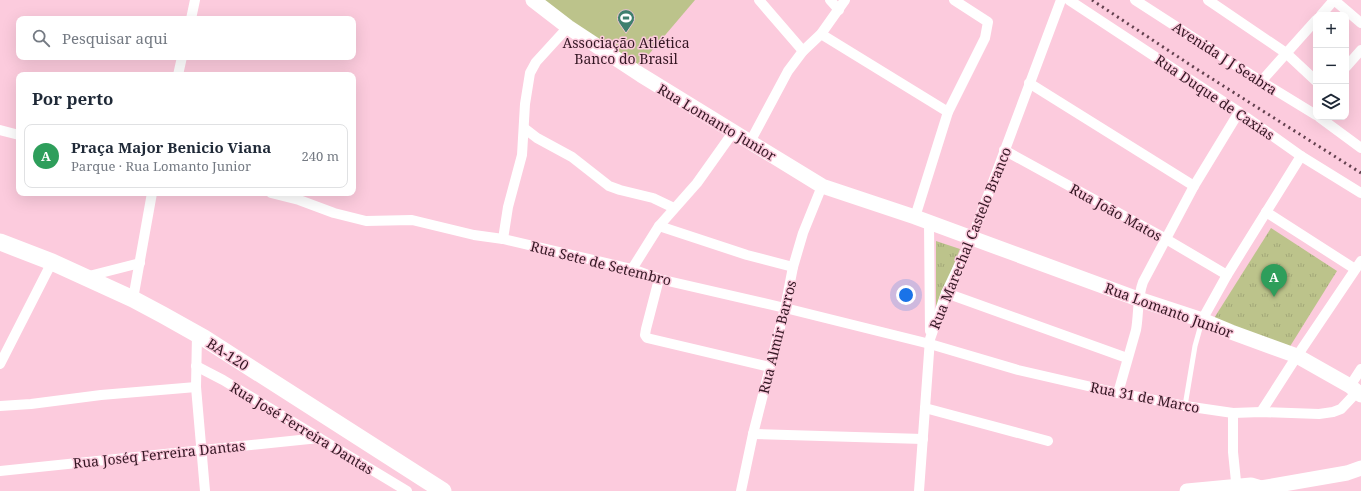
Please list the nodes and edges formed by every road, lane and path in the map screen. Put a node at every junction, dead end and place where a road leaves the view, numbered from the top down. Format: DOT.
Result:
graph roads {
  1 [pos="195,0"];
  2 [pos="533,0"];
  3 [pos="759,0"];
  4 [pos="830,0"];
  5 [pos="845,0"];
  6 [pos="954,0"];
  7 [pos="1061,0"];
  8 [pos="1069,0"];
  9 [pos="1135,0"];
  10 [pos="1208,0"];
  11 [pos="1334,0"];
  12 [pos="839,10"];
  13 [pos="1324,12"];
  14 [pos="192,16"];
  15 [pos="1313,23"];
  16 [pos="1361,23"];
  17 [pos="568,27"];
  18 [pos="821,34"];
  19 [pos="1361,50"];
  20 [pos="803,51"];
  21 [pos="1286,53"];
  22 [pos="181,60"];
  23 [pos="1349,64"];
  24 [pos="179,72"];
  25 [pos="1313,78"];
  26 [pos="1262,82"];
  27 [pos="1029,83"];
  28 [pos="1313,109"];
  29 [pos="948,112"];
  30 [pos="1239,112"];
  31 [pos="1322,120"];
  32 [pos="524,128"];
  33 [pos="0,130"];
  34 [pos="734,131"];
  35 [pos="16,134"];
  36 [pos="750,142"];
  37 [pos="1361,148"];
  38 [pos="1004,150"];
  39 [pos="1301,156"];
  40 [pos="822,186"];
  41 [pos="1194,186"];
  42 [pos="1361,192"];
  43 [pos="151,196"];
  44 [pos="283,196"];
  45 [pos="674,208"];
  46 [pos="1266,212"];
  47 [pos="915,217"];
  48 [pos="929,223"];
  49 [pos="659,226"];
  50 [pos="503,238"];
  51 [pos="972,238"];
  52 [pos="1166,239"];
  53 [pos="0,242"];
  54 [pos="52,262"];
  55 [pos="140,263"];
  56 [pos="1358,265"];
  57 [pos="793,267"];
  58 [pos="632,269"];
  59 [pos="1227,276"];
  60 [pos="85,277"];
  61 [pos="659,278"];
  62 [pos="946,293"];
  63 [pos="133,299"];
  64 [pos="1138,299"];
  65 [pos="785,308"];
  66 [pos="1202,320"];
  67 [pos="197,334"];
  68 [pos="930,342"];
  69 [pos="1297,356"];
  70 [pos="1127,358"];
  71 [pos="0,364"];
  72 [pos="196,366"];
  73 [pos="770,367"];
  74 [pos="1361,369"];
  75 [pos="196,387"];
  76 [pos="1356,391"];
  77 [pos="1118,393"];
  78 [pos="0,406"];
  79 [pos="1185,406"];
  80 [pos="925,408"];
  81 [pos="1261,412"];
  82 [pos="1233,413"];
  83 [pos="753,434"];
  84 [pos="318,438"];
  85 [pos="923,439"];
  86 [pos="1048,441"];
  87 [pos="202,450"];
  88 [pos="1361,468"];
  89 [pos="0,471"];
  90 [pos="1237,489"];
  91 [pos="1258,490"];
  92 [pos="205,491"];
  93 [pos="406,491"];
  94 [pos="443,491"];
  95 [pos="741,491"];
  96 [pos="919,491"];
  97 [pos="1187,491"];
  1 -- 14 [label="street"];
  2 -- 17 [label="street, Rua Lomanto Junior"];
  3 -- 20 [label="street"];
  4 -- 12 [label="street"];
  5 -- 12 [label="street"];
  6 -- 29 [label="street"];
  7 -- 27 [label="street, Rua Marechal Castelo Branco"];
  8 -- 30 [label="street, Rua Duque de Caxias"];
  9 -- 26 [label="street, Avenida J J Seabra"];
  10 -- 21 [label="street"];
  11 -- 13 [label="street"];
  11 -- 16 [label="street"];
  12 -- 18 [label="street"];
  15 -- 21 [label="street"];
  17 -- 32 [label="street"];
  17 -- 34 [label="street, Rua Lomanto Junior"];
  18 -- 20 [label="street"];
  18 -- 29 [label="street"];
  19 -- 23 [label="street"];
  20 -- 36 [label="street"];
  21 -- 25 [label="street"];
  21 -- 26 [label="street"];
  22 -- 24 [label="street"];
  26 -- 28 [label="street, Avenida J J Seabra"];
  27 -- 38 [label="street, Rua Marechal Castelo Branco"];
  27 -- 41 [label="street"];
  29 -- 47 [label="street"];
  30 -- 39 [label="street, Rua Duque de Caxias"];
  30 -- 41 [label="street"];
  31 -- 37 [label="street"];
  32 -- 45 [label="street"];
  32 -- 50 [label="street"];
  33 -- 35 [label="street"];
  34 -- 36 [label="street, Rua Lomanto Junior"];
  34 -- 45 [label="street"];
  36 -- 40 [label="street, Rua Lomanto Junior"];
  38 -- 51 [label="street, Rua Marechal Castelo Branco"];
  38 -- 52 [label="street, Rua João Matos"];
  39 -- 42 [label="street, Rua Duque de Caxias"];
  39 -- 46 [label="street"];
  40 -- 47 [label="street, Rua Lomanto Junior"];
  40 -- 57 [label="street, Rua Almir Barros"];
  41 -- 52 [label="street"];
  43 -- 55 [label="street"];
  44 -- 50 [label="street, Rua Sete de Setembro"];
  45 -- 49 [label="street"];
  46 -- 56 [label="street"];
  46 -- 59 [label="street"];
  47 -- 48 [label="street, Rua Lomanto Junior"];
  48 -- 51 [label="street, Rua Lomanto Junior"];
  48 -- 68 [label="street"];
  49 -- 57 [label="street"];
  49 -- 58 [label="street"];
  50 -- 58 [label="street, Rua Sete de Setembro"];
  51 -- 62 [label="street, Rua Marechal Castelo Branco"];
  51 -- 64 [label="street, Rua Lomanto Junior"];
  52 -- 59 [label="street, Rua João Matos"];
  52 -- 64 [label="street"];
  53 -- 54 [label="main road, BA-120 / BA-120"];
  54 -- 60 [label="main road, BA-120 / BA-120"];
  54 -- 71 [label="street"];
  55 -- 60 [label="street"];
  55 -- 63 [label="street"];
  56 -- 69 [label="street"];
  57 -- 65 [label="street, Rua Almir Barros"];
  58 -- 61 [label="street, Rua Sete de Setembro"];
  59 -- 66 [label="street"];
  60 -- 63 [label="main road, BA-120 / BA-120"];
  61 -- 65 [label="street, Rua Sete de Setembro"];
  61 -- 73 [label="street"];
  62 -- 68 [label="street, Rua Marechal Castelo Branco"];
  62 -- 70 [label="street"];
  63 -- 67 [label="main road, BA-120 / BA-120"];
  64 -- 66 [label="street, Rua Lomanto Junior"];
  64 -- 70 [label="street"];
  65 -- 68 [label="street, Rua Sete de Setembro"];
  65 -- 73 [label="street, Rua Almir Barros"];
  66 -- 69 [label="street, Rua Lomanto Junior"];
  66 -- 79 [label="lane"];
  67 -- 72 [label="street"];
  67 -- 94 [label="main road, BA-120 / BA-120"];
  68 -- 77 [label="street, Rua 31 de Marco"];
  68 -- 80 [label="street, Rua Marechal Castelo Branco"];
  69 -- 76 [label="street, Rua Lomanto Junior"];
  69 -- 81 [label="street"];
  70 -- 77 [label="street"];
  72 -- 75 [label="street"];
  72 -- 84 [label="street, Rua José Ferreira Dantas"];
  73 -- 83 [label="street, Rua Almir Barros"];
  74 -- 76 [label="street, Rua 31 de Marco"];
  75 -- 78 [label="street"];
  75 -- 87 [label="street"];
  76 -- 81 [label="street, Rua 31 de Marco"];
  77 -- 79 [label="street, Rua 31 de Marco"];
  79 -- 82 [label="street, Rua 31 de Marco"];
  80 -- 85 [label="street, Rua Marechal Castelo Branco"];
  80 -- 86 [label="street"];
  81 -- 82 [label="street, Rua 31 de Marco"];
  82 -- 90 [label="street"];
  83 -- 85 [label="street"];
  83 -- 95 [label="street, Rua Almir Barros"];
  84 -- 87 [label="street, Rua Joséq Ferreira Dantas"];
  84 -- 93 [label="street, Rua José Ferreira Dantas"];
  85 -- 96 [label="street, Rua Marechal Castelo Branco"];
  87 -- 89 [label="street, Rua Joséq Ferreira Dantas"];
  87 -- 92 [label="street"];
  88 -- 91 [label="street"];
  90 -- 91 [label="street"];
  90 -- 97 [label="street"];
}
